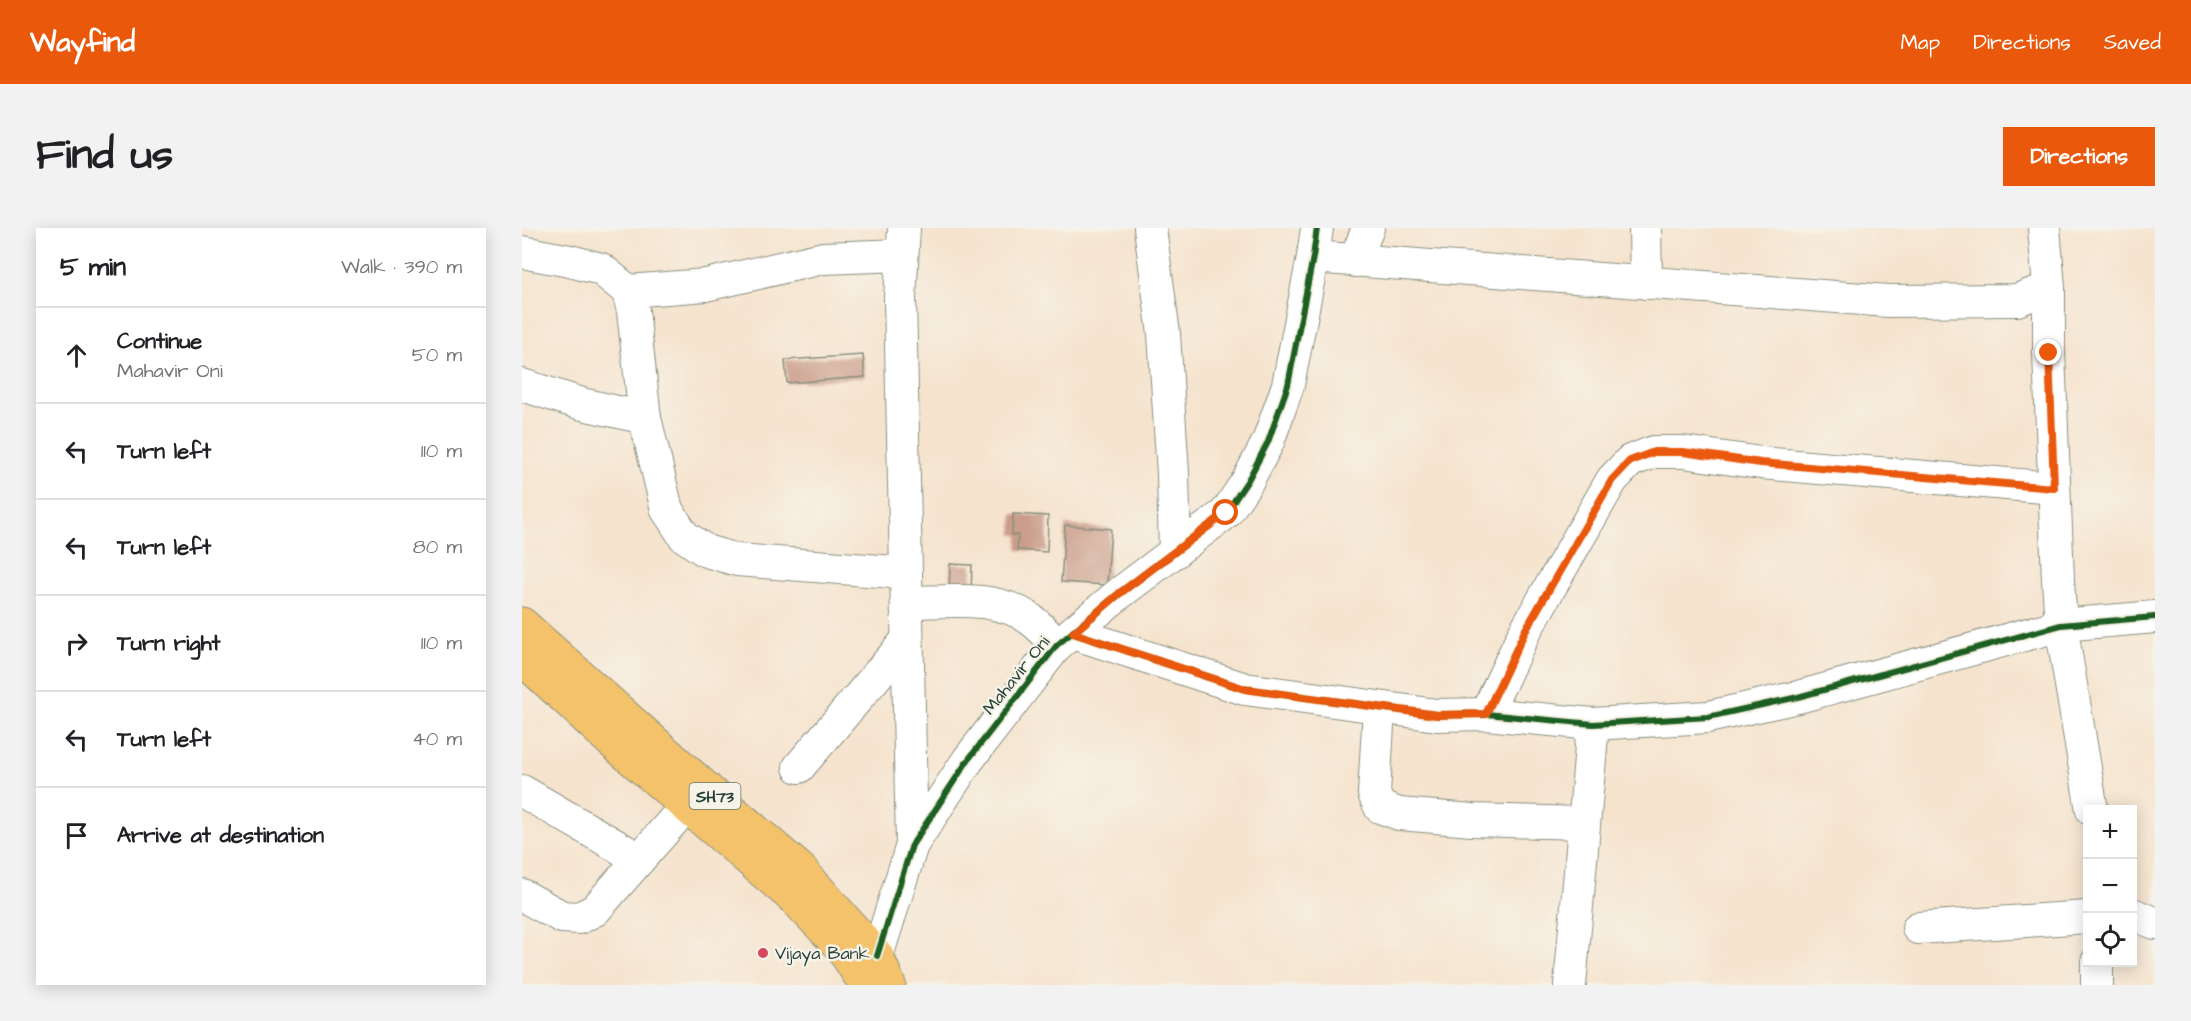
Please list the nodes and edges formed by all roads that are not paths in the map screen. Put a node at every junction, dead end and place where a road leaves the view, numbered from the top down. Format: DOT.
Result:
graph roads {
  1 [pos="1150,228"];
  2 [pos="1368,228"];
  3 [pos="1645,228"];
  4 [pos="2044,228"];
  5 [pos="903,242"];
  6 [pos="1315,243"];
  7 [pos="522,252"];
  8 [pos="1354,261"];
  9 [pos="1646,283"];
  10 [pos="2049,288"];
  11 [pos="628,291"];
  12 [pos="522,385"];
  13 [pos="645,418"];
  14 [pos="2054,488"];
  15 [pos="1175,552"];
  16 [pos="907,588"];
  17 [pos="2155,616"];
  18 [pos="522,624"];
  19 [pos="2061,625"];
  20 [pos="908,639"];
  21 [pos="1065,639"];
  22 [pos="522,658"];
  23 [pos="1379,708"];
  24 [pos="1486,714"];
  25 [pos="1593,724"];
  26 [pos="799,767"];
  27 [pos="522,791"];
  28 [pos="687,805"];
  29 [pos="2091,805"];
  30 [pos="1583,823"];
  31 [pos="743,838"];
  32 [pos="912,845"];
  33 [pos="639,859"];
  34 [pos="523,896"];
  35 [pos="2137,916"];
  36 [pos="2083,917"];
  37 [pos="2155,923"];
  38 [pos="1918,928"];
  39 [pos="2097,967"];
  40 [pos="877,976"];
  41 [pos="1570,985"];
  42 [pos="2097,985"];
  1 -- 15 [label="street"];
  2 -- 8 [label="street"];
  3 -- 9 [label="street"];
  4 -- 10 [label="street"];
  5 -- 11 [label="street"];
  5 -- 16 [label="street"];
  6 -- 8 [label="street"];
  6 -- 15 [label="street, Mahavir Oni"];
  7 -- 11 [label="street"];
  8 -- 9 [label="street"];
  9 -- 10 [label="street"];
  10 -- 14 [label="street"];
  11 -- 13 [label="street"];
  12 -- 13 [label="street"];
  13 -- 16 [label="street"];
  14 -- 19 [label="street"];
  14 -- 24 [label="street"];
  15 -- 21 [label="street, Mahavir Oni"];
  16 -- 20 [label="street"];
  16 -- 21 [label="street"];
  17 -- 19 [label="street"];
  18 -- 31 [label="main road, SH73"];
  19 -- 25 [label="street"];
  19 -- 29 [label="street"];
  20 -- 26 [label="street"];
  20 -- 32 [label="street"];
  21 -- 23 [label="street"];
  21 -- 32 [label="street, Mahavir Oni"];
  22 -- 28 [label="main road, SH73"];
  23 -- 24 [label="street"];
  23 -- 30 [label="street"];
  24 -- 25 [label="street"];
  25 -- 30 [label="street"];
  27 -- 33 [label="street"];
  28 -- 31 [label="main road, SH73"];
  28 -- 33 [label="street"];
  30 -- 41 [label="street"];
  31 -- 40 [label="main road, SH73"];
  32 -- 40 [label="street, Mahavir Oni"];
  33 -- 34 [label="street"];
  35 -- 37 [label="street"];
  36 -- 38 [label="street"];
  39 -- 42 [label="street"];
}
